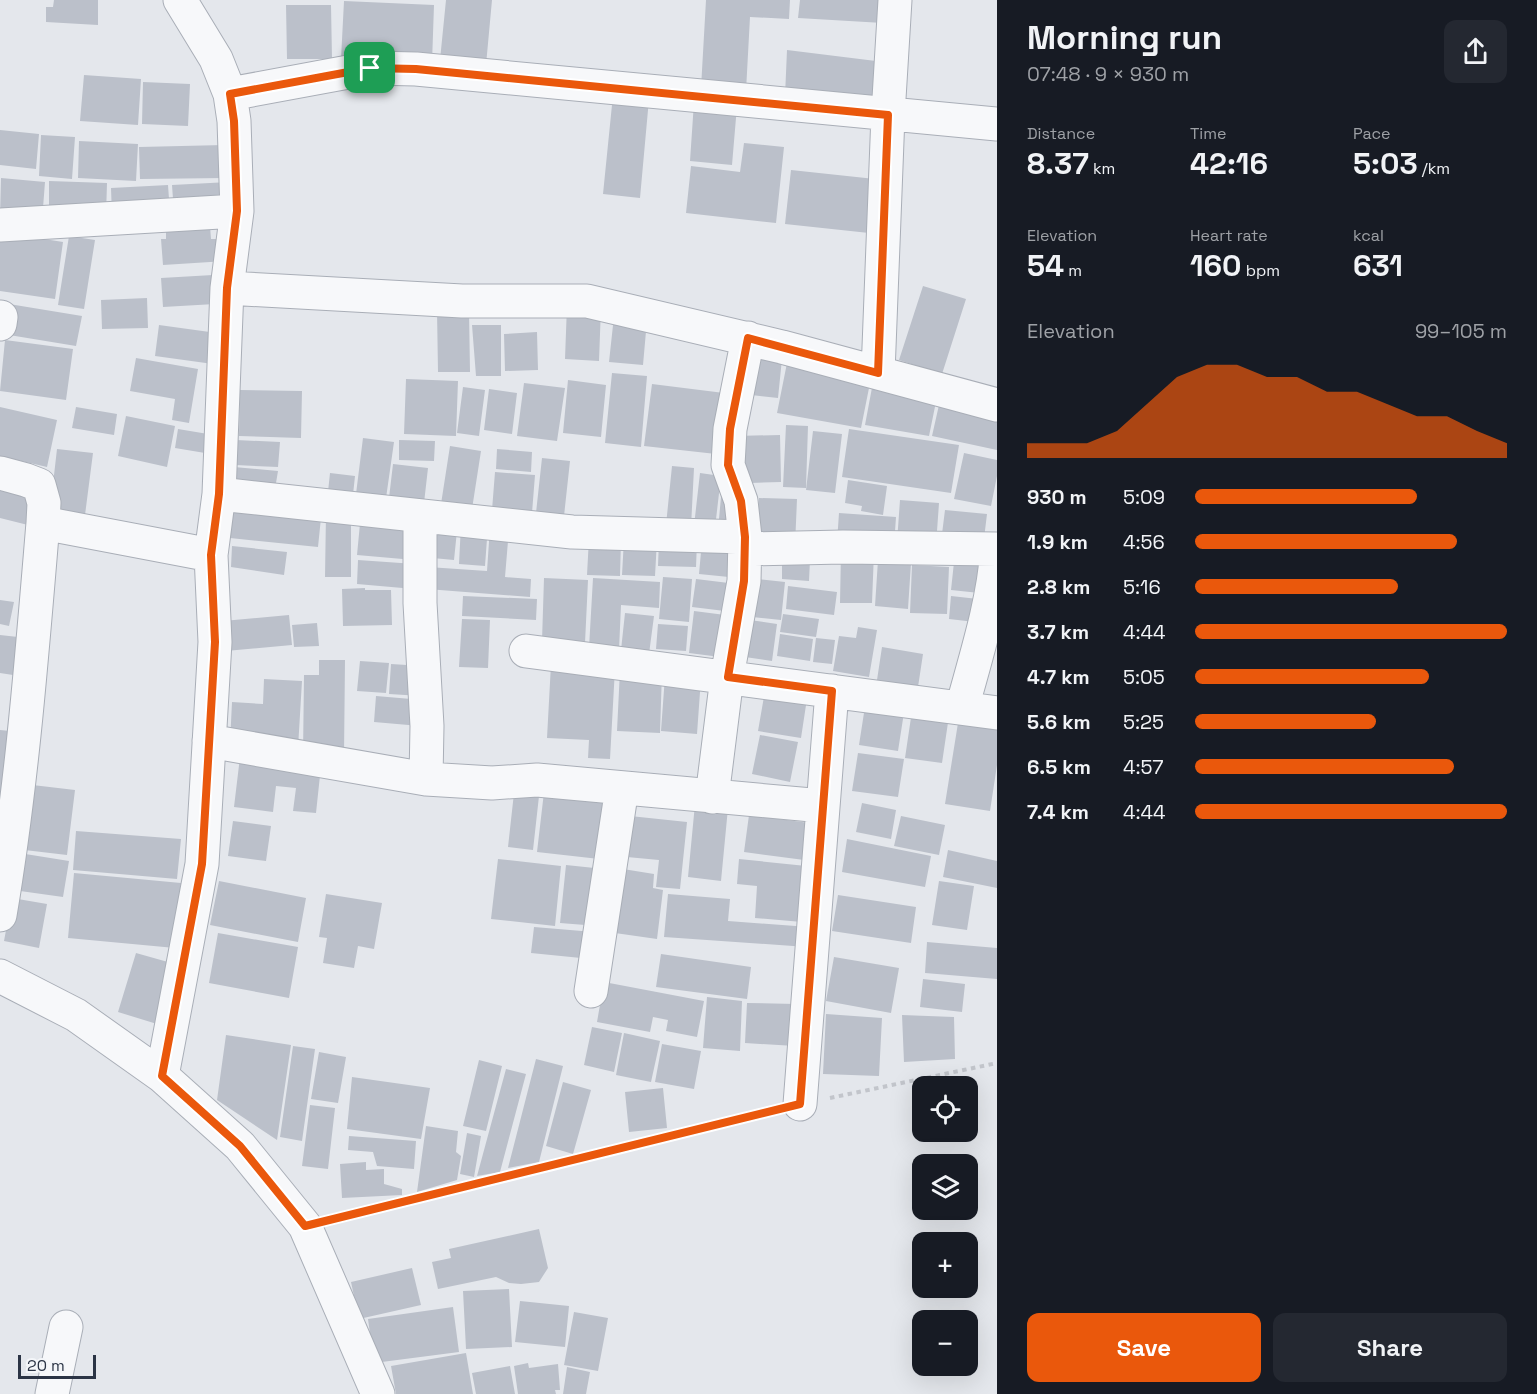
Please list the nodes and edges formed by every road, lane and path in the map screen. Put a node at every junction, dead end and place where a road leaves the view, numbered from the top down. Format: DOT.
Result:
graph roads {
  1 [pos="180,0"];
  2 [pos="895,0"];
  3 [pos="230,94"];
  4 [pos="888,115"];
  5 [pos="997,124"];
  6 [pos="237,211"];
  7 [pos="0,225"];
  8 [pos="227,288"];
  9 [pos="1,317"];
  10 [pos="0,324"];
  11 [pos="748,338"];
  12 [pos="878,373"];
  13 [pos="997,405"];
  14 [pos="0,473"];
  15 [pos="219,494"];
  16 [pos="420,516"];
  17 [pos="43,523"];
  18 [pos="745,543"];
  19 [pos="997,550"];
  20 [pos="211,555"];
  21 [pos="526,651"];
  22 [pos="728,677"];
  23 [pos="832,691"];
  24 [pos="962,708"];
  25 [pos="997,713"];
  26 [pos="209,741"];
  27 [pos="426,778"];
  28 [pos="622,788"];
  29 [pos="712,797"];
  30 [pos="823,806"];
  31 [pos="0,915"];
  32 [pos="0,976"];
  33 [pos="591,991"];
  34 [pos="997,1063"];
  35 [pos="162,1076"];
  36 [pos="800,1104"];
  37 [pos="305,1226"];
  38 [pos="66,1327"];
  39 [pos="52,1394"];
  40 [pos="378,1394"];
  1 -- 3 [label="street"];
  2 -- 4 [label="street"];
  3 -- 4 [label="street"];
  3 -- 6 [label="street"];
  4 -- 5 [label="street"];
  4 -- 12 [label="street"];
  6 -- 7 [label="street"];
  6 -- 8 [label="street"];
  8 -- 11 [label="street"];
  8 -- 15 [label="street"];
  9 -- 10 [label="street"];
  11 -- 12 [label="street"];
  11 -- 18 [label="street"];
  12 -- 13 [label="street"];
  14 -- 17 [label="street"];
  15 -- 16 [label="street"];
  15 -- 20 [label="street"];
  16 -- 18 [label="street"];
  16 -- 27 [label="street"];
  17 -- 20 [label="street"];
  17 -- 31 [label="street"];
  18 -- 19 [label="street"];
  18 -- 22 [label="street"];
  19 -- 24 [label="street"];
  20 -- 26 [label="street"];
  21 -- 22 [label="street"];
  22 -- 23 [label="street"];
  22 -- 29 [label="street"];
  23 -- 24 [label="street"];
  23 -- 30 [label="street"];
  24 -- 25 [label="street"];
  26 -- 27 [label="street"];
  26 -- 35 [label="street"];
  27 -- 28 [label="street"];
  28 -- 29 [label="street"];
  28 -- 33 [label="street"];
  29 -- 30 [label="street"];
  30 -- 36 [label="street"];
  32 -- 35 [label="street"];
  34 -- 36 [label="path"];
  35 -- 37 [label="street"];
  36 -- 37 [label="path"];
  37 -- 40 [label="street"];
  38 -- 39 [label="street"];
}
